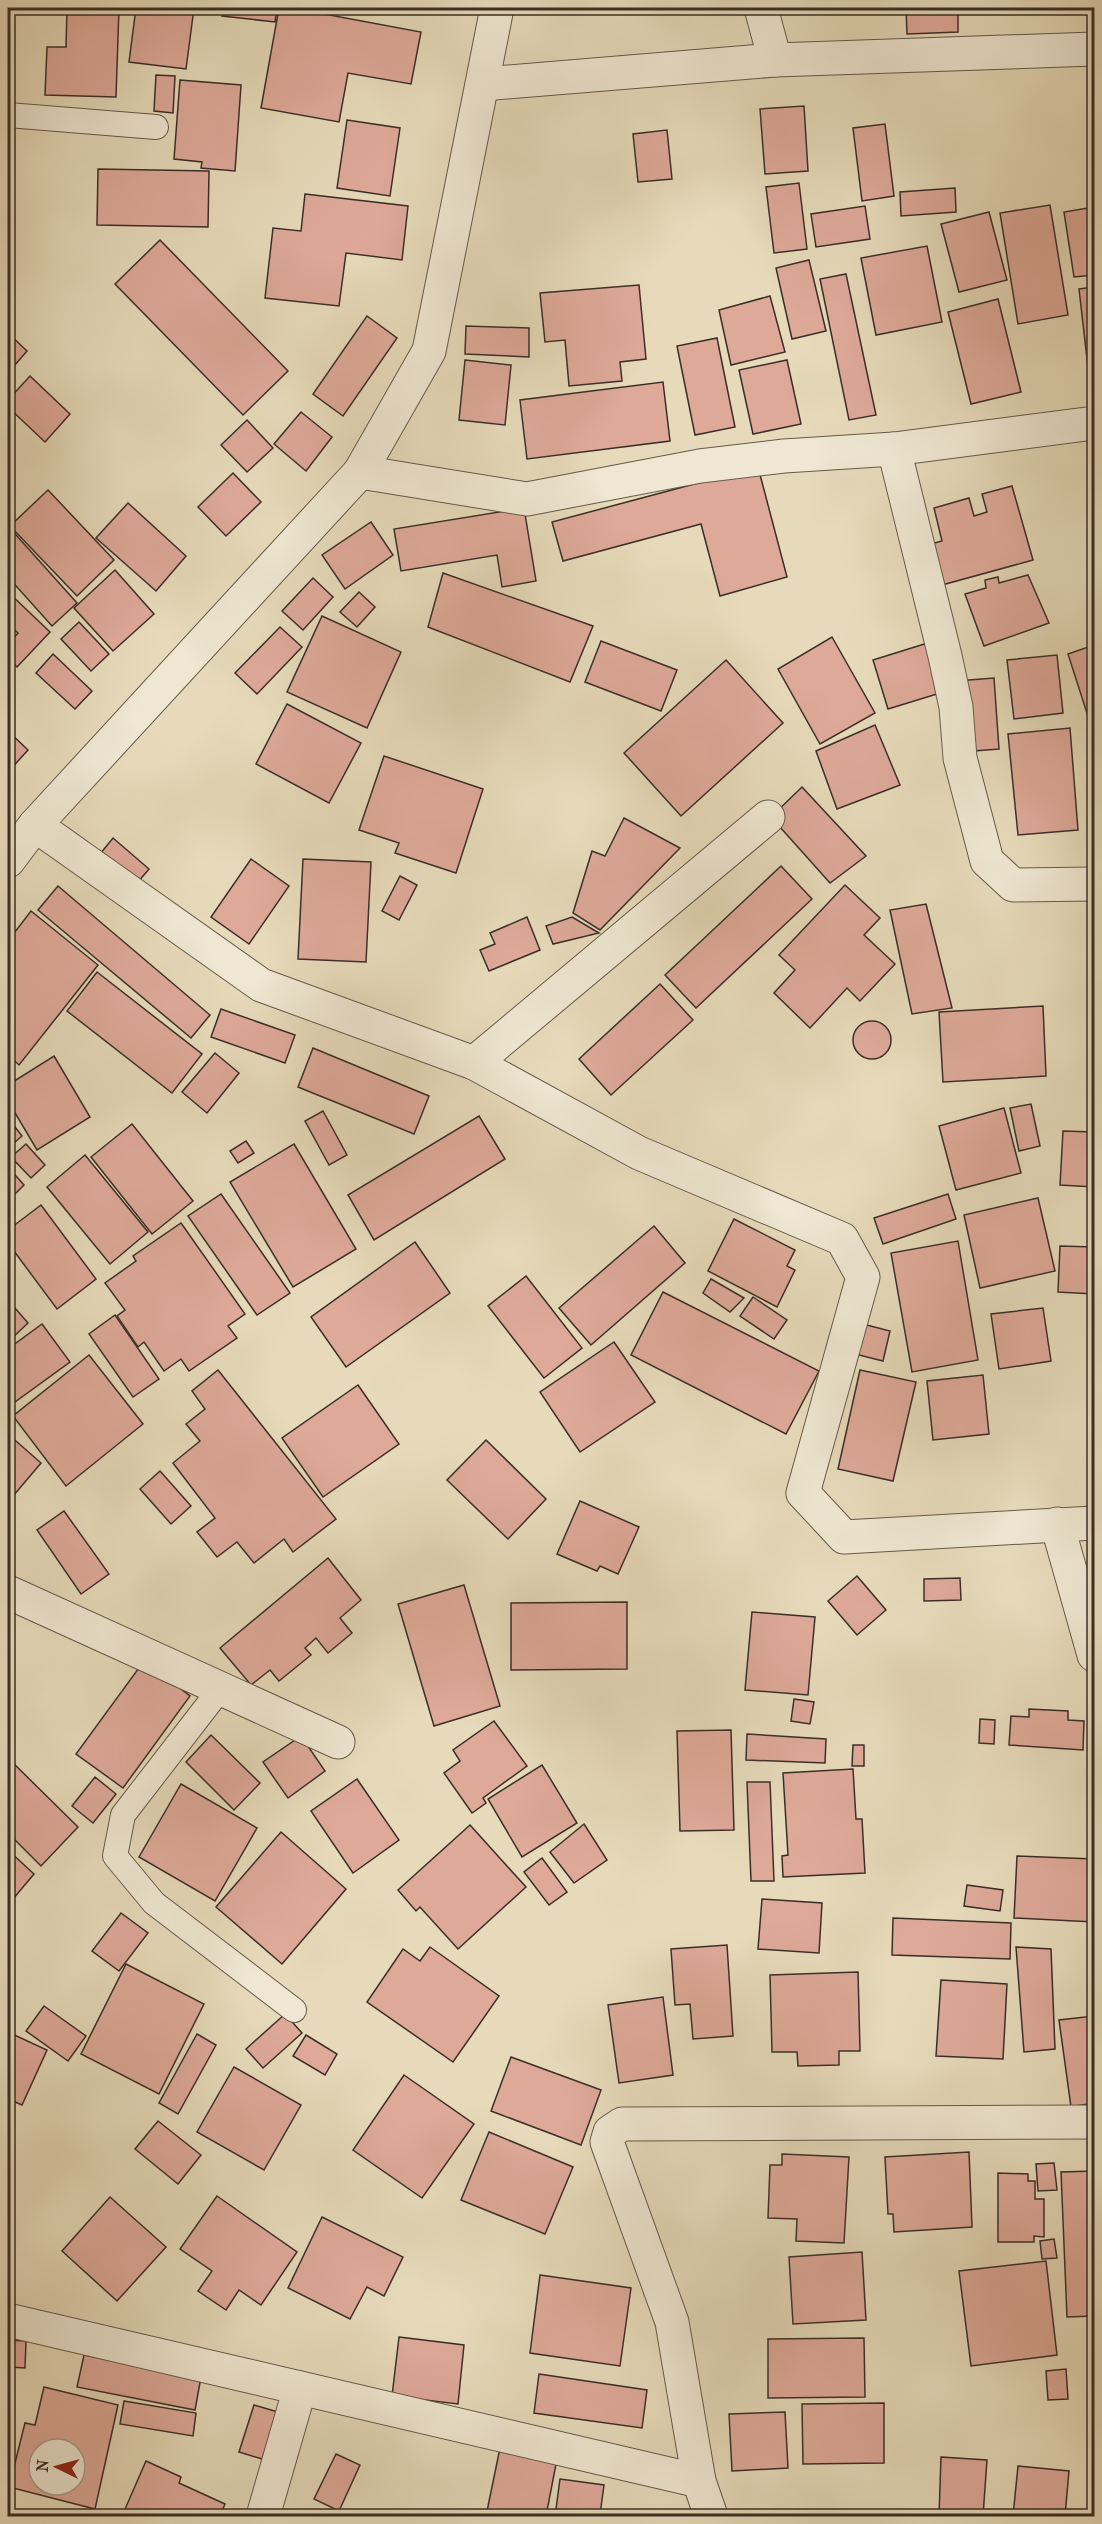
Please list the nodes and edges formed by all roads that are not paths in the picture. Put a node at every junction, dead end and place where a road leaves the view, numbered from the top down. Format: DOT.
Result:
graph roads {
  1 [pos="497,8"];
  2 [pos="761,8"];
  3 [pos="1095,49"];
  4 [pos="775,60"];
  5 [pos="483,84"];
  6 [pos="8,115"];
  7 [pos="156,127"];
  8 [pos="1095,423"];
  9 [pos="894,449"];
  10 [pos="360,472"];
  11 [pos="768,817"];
  12 [pos="35,825"];
  13 [pos="8,861"];
  14 [pos="1095,884"];
  15 [pos="474,1063"];
  16 [pos="1095,1523"];
  17 [pos="1057,1524"];
  18 [pos="8,1592"];
  19 [pos="1095,1654"];
  20 [pos="221,1688"];
  21 [pos="338,1742"];
  22 [pos="294,2010"];
  23 [pos="1095,2122"];
  24 [pos="8,2320"];
  25 [pos="300,2388"];
  26 [pos="699,2481"];
  27 [pos="263,2517"];
  28 [pos="711,2517"];
  1 -- 5 [label="street"];
  2 -- 4 [label="street"];
  3 -- 4 [label="street"];
  4 -- 5 [label="street"];
  5 -- 10 [label="street"];
  6 -- 7 [label="lane"];
  8 -- 9 [label="street"];
  9 -- 10 [label="street"];
  9 -- 14 [label="street"];
  10 -- 12 [label="street"];
  11 -- 15 [label="street"];
  12 -- 13 [label="street"];
  12 -- 15 [label="street"];
  15 -- 17 [label="street"];
  16 -- 17 [label="street"];
  17 -- 19 [label="street"];
  18 -- 20 [label="street"];
  20 -- 21 [label="street"];
  20 -- 22 [label="lane"];
  23 -- 26 [label="street"];
  24 -- 25 [label="street"];
  25 -- 26 [label="street"];
  25 -- 27 [label="street"];
  26 -- 28 [label="street"];
}
